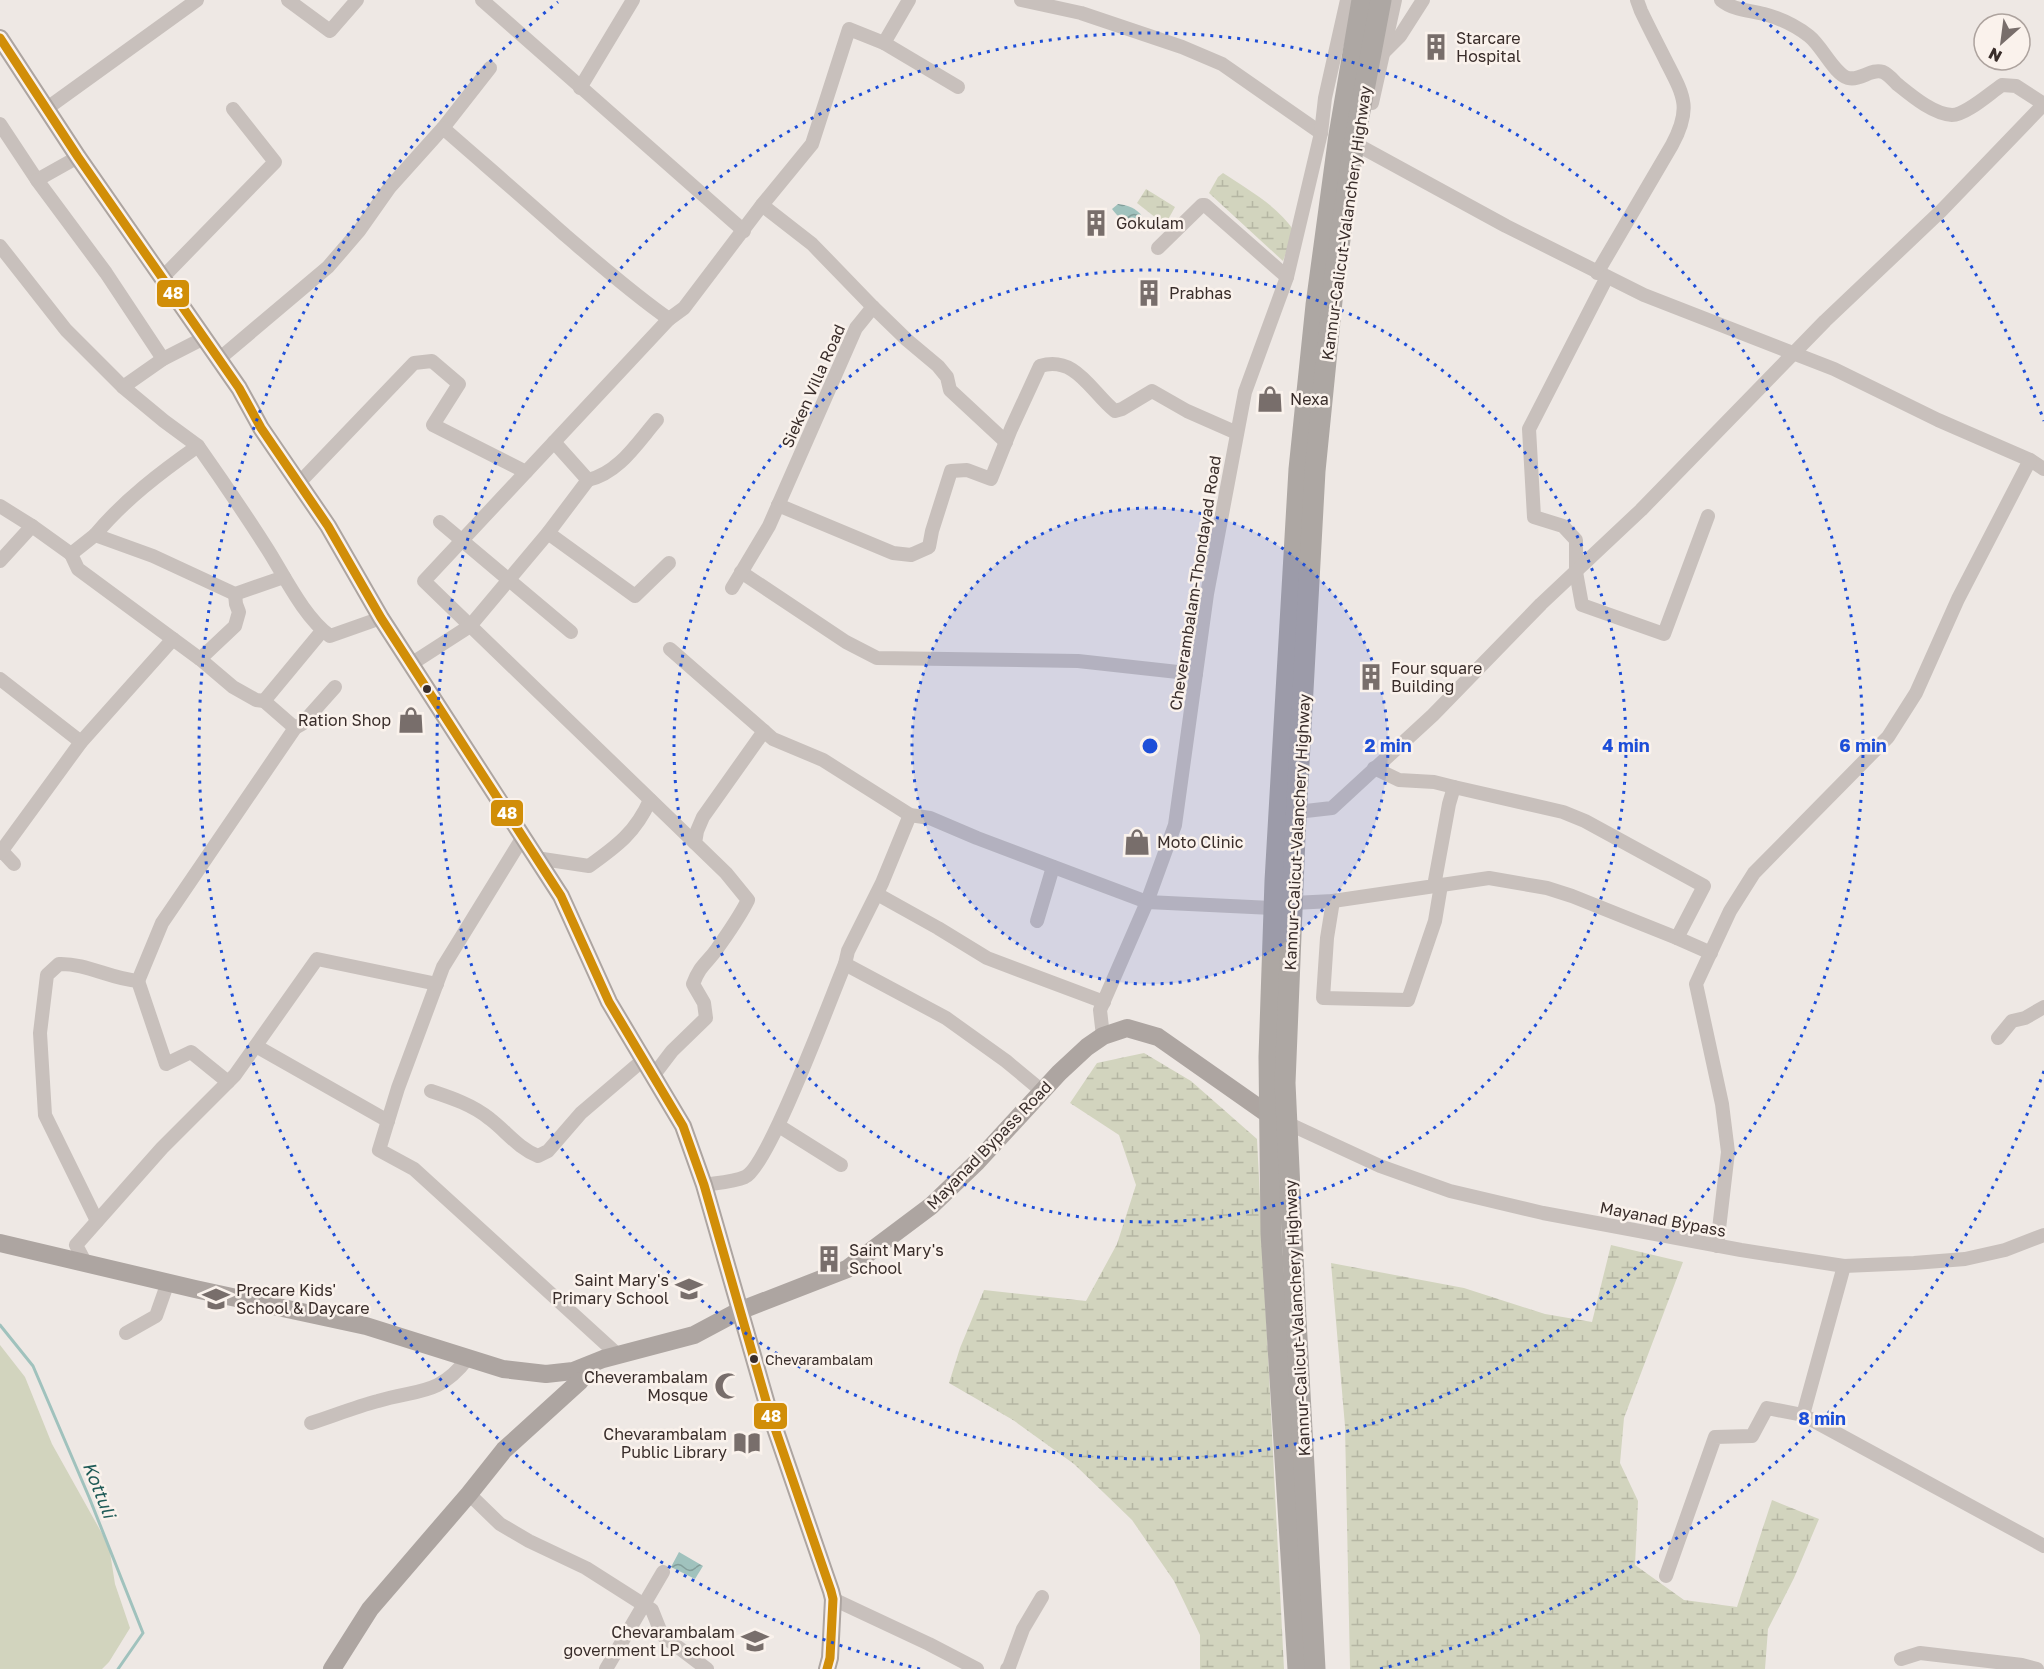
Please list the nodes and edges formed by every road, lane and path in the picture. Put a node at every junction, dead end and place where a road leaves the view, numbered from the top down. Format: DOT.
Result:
graph roads {
  1 [pos="197,0"];
  2 [pos="288,0"];
  3 [pos="357,0"];
  4 [pos="482,0"];
  5 [pos="633,0"];
  6 [pos="909,0"];
  7 [pos="1021,0"];
  8 [pos="1347,0"];
  9 [pos="1362,0"];
  10 [pos="1381,0"];
  11 [pos="1395,0"];
  12 [pos="1423,0"];
  13 [pos="1637,0"];
  14 [pos="1721,0"];
  15 [pos="0,38"];
  16 [pos="885,43"];
  17 [pos="1383,54"];
  18 [pos="490,68"];
  19 [pos="958,87"];
  20 [pos="580,88"];
  21 [pos="2044,104"];
  22 [pos="46,109"];
  23 [pos="232,109"];
  24 [pos="0,124"];
  25 [pos="443,128"];
  26 [pos="1321,133"];
  27 [pos="1354,143"];
  28 [pos="78,157"];
  29 [pos="37,180"];
  30 [pos="762,205"];
  31 [pos="744,231"];
  32 [pos="0,246"];
  33 [pos="1158,248"];
  34 [pos="1602,275"];
  35 [pos="1287,277"];
  36 [pos="162,278"];
  37 [pos="873,307"];
  38 [pos="669,319"];
  39 [pos="204,338"];
  40 [pos="1795,353"];
  41 [pos="163,359"];
  42 [pos="219,359"];
  43 [pos="123,387"];
  44 [pos="657,420"];
  45 [pos="1238,433"];
  46 [pos="554,442"];
  47 [pos="1006,442"];
  48 [pos="198,446"];
  49 [pos="2030,460"];
  50 [pos="2044,469"];
  51 [pos="526,472"];
  52 [pos="588,480"];
  53 [pos="299,483"];
  54 [pos="778,505"];
  55 [pos="0,506"];
  56 [pos="1708,516"];
  57 [pos="440,522"];
  58 [pos="32,526"];
  59 [pos="548,533"];
  60 [pos="95,535"];
  61 [pos="462,539"];
  62 [pos="71,554"];
  63 [pos="0,561"];
  64 [pos="669,563"];
  65 [pos="741,572"];
  66 [pos="1576,572"];
  67 [pos="284,577"];
  68 [pos="509,580"];
  69 [pos="732,588"];
  70 [pos="235,594"];
  71 [pos="381,618"];
  72 [pos="470,626"];
  73 [pos="322,631"];
  74 [pos="571,632"];
  75 [pos="173,639"];
  76 [pos="670,649"];
  77 [pos="200,659"];
  78 [pos="411,664"];
  79 [pos="1196,674"];
  80 [pos="0,679"];
  81 [pos="335,687"];
  82 [pos="264,701"];
  83 [pos="295,728"];
  84 [pos="764,730"];
  85 [pos="81,742"];
  86 [pos="1374,768"];
  87 [pos="1454,787"];
  88 [pos="650,800"];
  89 [pos="1297,812"];
  90 [pos="910,815"];
  91 [pos="523,837"];
  92 [pos="695,843"];
  93 [pos="1,851"];
  94 [pos="536,858"];
  95 [pos="14,864"];
  96 [pos="1053,867"];
  97 [pos="1438,886"];
  98 [pos="877,894"];
  99 [pos="1333,901"];
  100 [pos="1147,902"];
  101 [pos="1284,906"];
  102 [pos="1037,921"];
  103 [pos="1677,938"];
  104 [pos="1711,953"];
  105 [pos="845,964"];
  106 [pos="138,981"];
  107 [pos="437,984"];
  108 [pos="1104,1002"];
  109 [pos="2044,1007"];
  110 [pos="1103,1036"];
  111 [pos="1998,1038"];
  112 [pos="256,1046"];
  113 [pos="643,1060"];
  114 [pos="653,1076"];
  115 [pos="228,1082"];
  116 [pos="431,1091"];
  117 [pos="1042,1091"];
  118 [pos="1278,1119"];
  119 [pos="388,1121"];
  120 [pos="778,1126"];
  121 [pos="841,1165"];
  122 [pos="704,1185"];
  123 [pos="97,1221"];
  124 [pos="2044,1235"];
  125 [pos="0,1242"];
  126 [pos="1717,1246"];
  127 [pos="86,1264"];
  128 [pos="1845,1266"];
  129 [pos="168,1282"];
  130 [pos="740,1311"];
  131 [pos="126,1333"];
  132 [pos="611,1357"];
  133 [pos="468,1358"];
  134 [pos="582,1374"];
  135 [pos="1803,1415"];
  136 [pos="311,1424"];
  137 [pos="469,1494"];
  138 [pos="2044,1546"];
  139 [pos="663,1572"];
  140 [pos="1666,1576"];
  141 [pos="1042,1597"];
  142 [pos="833,1599"];
  143 [pos="643,1605"];
  144 [pos="1901,1659"];
  145 [pos="332,1669"];
  146 [pos="606,1669"];
  147 [pos="707,1669"];
  148 [pos="827,1669"];
  149 [pos="977,1669"];
  150 [pos="1007,1669"];
  151 [pos="1298,1669"];
  152 [pos="1316,1669"];
  153 [pos="2037,1669"];
  1 -- 22 [label="street"];
  2 -- 3 [label="street"];
  4 -- 20 [label="street"];
  5 -- 20 [label="street"];
  6 -- 16 [label="street"];
  7 -- 26 [label="street"];
  8 -- 26 [label="street, Cheverambalam-Thondayad Road"];
  9 -- 101 [label="highway, Kannur-Calicut-Valanchery Highway"];
  10 -- 27 [label="highway, Kannur-Calicut-Valanchery Highway"];
  11 -- 17 [label="street"];
  12 -- 17 [label="street"];
  13 -- 34 [label="street"];
  14 -- 21 [label="street"];
  15 -- 22 [label="main road"];
  16 -- 19 [label="street"];
  16 -- 30 [label="street"];
  17 -- 27 [label="street"];
  18 -- 25 [label="street"];
  20 -- 31 [label="street"];
  21 -- 40 [label="street"];
  22 -- 28 [label="main road"];
  23 -- 36 [label="street"];
  24 -- 29 [label="street"];
  25 -- 38 [label="street"];
  25 -- 42 [label="street"];
  26 -- 35 [label="street, Cheverambalam-Thondayad Road"];
  27 -- 34 [label="street"];
  27 -- 89 [label="highway, Kannur-Calicut-Valanchery Highway"];
  28 -- 29 [label="street"];
  28 -- 36 [label="main road"];
  29 -- 41 [label="street"];
  30 -- 31 [label="street"];
  30 -- 37 [label="street"];
  31 -- 38 [label="street"];
  32 -- 43 [label="street"];
  33 -- 35 [label="street"];
  34 -- 40 [label="street"];
  34 -- 66 [label="street"];
  35 -- 45 [label="street, Cheverambalam-Thondayad Road"];
  36 -- 39 [label="main road"];
  37 -- 47 [label="street"];
  37 -- 54 [label="street, Sieken Villa Road"];
  38 -- 46 [label="street"];
  39 -- 41 [label="street"];
  39 -- 42 [label="main road"];
  40 -- 49 [label="street"];
  40 -- 66 [label="street"];
  41 -- 43 [label="street"];
  42 -- 53 [label="main road"];
  43 -- 48 [label="street"];
  44 -- 52 [label="street"];
  45 -- 47 [label="street"];
  45 -- 79 [label="street, Cheverambalam-Thondayad Road"];
  46 -- 51 [label="street"];
  46 -- 52 [label="street"];
  47 -- 54 [label="street"];
  48 -- 60 [label="street"];
  48 -- 67 [label="street"];
  49 -- 50 [label="street"];
  49 -- 104 [label="street"];
  51 -- 53 [label="street"];
  51 -- 61 [label="street"];
  52 -- 59 [label="street"];
  53 -- 71 [label="main road"];
  54 -- 65 [label="street, Sieken Villa Road"];
  55 -- 58 [label="street"];
  56 -- 66 [label="street"];
  57 -- 61 [label="street"];
  58 -- 62 [label="street"];
  58 -- 63 [label="street"];
  59 -- 64 [label="street"];
  59 -- 68 [label="street"];
  60 -- 62 [label="street"];
  60 -- 70 [label="street"];
  61 -- 68 [label="street"];
  61 -- 72 [label="street"];
  62 -- 75 [label="street"];
  65 -- 69 [label="street, Sieken Villa Road"];
  65 -- 79 [label="street"];
  66 -- 86 [label="street"];
  67 -- 70 [label="street"];
  67 -- 73 [label="street"];
  68 -- 72 [label="street"];
  68 -- 74 [label="street"];
  70 -- 77 [label="street"];
  71 -- 73 [label="street"];
  71 -- 78 [label="main road"];
  72 -- 78 [label="street"];
  72 -- 88 [label="street"];
  73 -- 82 [label="street"];
  75 -- 77 [label="street"];
  75 -- 85 [label="street"];
  76 -- 84 [label="street"];
  77 -- 82 [label="street"];
  78 -- 91 [label="main road"];
  79 -- 100 [label="street, Cheverambalam-Thondayad Road"];
  80 -- 85 [label="street"];
  81 -- 83 [label="street"];
  82 -- 83 [label="street"];
  83 -- 106 [label="street"];
  84 -- 90 [label="street"];
  84 -- 92 [label="street"];
  85 -- 93 [label="street"];
  86 -- 87 [label="street"];
  86 -- 89 [label="street"];
  87 -- 97 [label="street"];
  87 -- 103 [label="street"];
  88 -- 92 [label="street"];
  88 -- 94 [label="street"];
  89 -- 101 [label="highway, Kannur-Calicut-Valanchery Highway"];
  90 -- 96 [label="street"];
  90 -- 98 [label="street"];
  91 -- 94 [label="main road"];
  91 -- 107 [label="street"];
  92 -- 114 [label="street"];
  93 -- 95 [label="street"];
  94 -- 113 [label="main road"];
  96 -- 100 [label="street"];
  96 -- 102 [label="street"];
  97 -- 99 [label="street"];
  97 -- 99 [label="street"];
  97 -- 103 [label="street"];
  98 -- 105 [label="street"];
  98 -- 108 [label="street"];
  99 -- 101 [label="street"];
  100 -- 101 [label="street"];
  100 -- 108 [label="street, Cheverambalam-Thondayad Road"];
  101 -- 118 [label="highway, Kannur-Calicut-Valanchery Highway"];
  103 -- 104 [label="street"];
  104 -- 126 [label="street"];
  105 -- 117 [label="street"];
  105 -- 120 [label="street"];
  106 -- 115 [label="street"];
  106 -- 123 [label="street"];
  107 -- 112 [label="street"];
  107 -- 119 [label="street"];
  108 -- 110 [label="street, Cheverambalam-Thondayad Road"];
  109 -- 111 [label="street"];
  110 -- 117 [label="main road, Mayanad Bypass Road"];
  110 -- 118 [label="main road, Mayanad Bypass Road"];
  112 -- 115 [label="street"];
  112 -- 119 [label="street"];
  113 -- 114 [label="main road"];
  113 -- 116 [label="street"];
  114 -- 122 [label="main road"];
  115 -- 123 [label="street"];
  117 -- 130 [label="main road, Mayanad Bypass Road"];
  118 -- 126 [label="street, Mayanad Bypass"];
  118 -- 151 [label="highway, Kannur-Calicut-Valanchery Highway"];
  118 -- 152 [label="highway, Kannur-Calicut-Valanchery Highway"];
  119 -- 132 [label="street"];
  120 -- 121 [label="street"];
  120 -- 122 [label="street"];
  122 -- 130 [label="main road"];
  123 -- 127 [label="street"];
  124 -- 128 [label="street, Mayanad Bypass"];
  125 -- 127 [label="main road, Mayanad Bypass Road"];
  126 -- 128 [label="street, Mayanad Bypass"];
  127 -- 129 [label="main road, Mayanad Bypass Road"];
  128 -- 135 [label="street"];
  129 -- 131 [label="street"];
  129 -- 133 [label="main road, Mayanad Bypass Road"];
  130 -- 132 [label="main road, Mayanad Bypass Road"];
  130 -- 142 [label="main road"];
  132 -- 134 [label="main road, Mayanad Bypass Road"];
  133 -- 134 [label="main road, Mayanad Bypass Road"];
  133 -- 136 [label="street"];
  134 -- 137 [label="main road"];
  135 -- 138 [label="street"];
  135 -- 140 [label="street"];
  137 -- 143 [label="street"];
  137 -- 145 [label="main road"];
  139 -- 143 [label="street"];
  141 -- 150 [label="street"];
  142 -- 148 [label="main road"];
  142 -- 149 [label="street"];
  143 -- 146 [label="street"];
  143 -- 147 [label="street"];
  144 -- 153 [label="street"];
}
